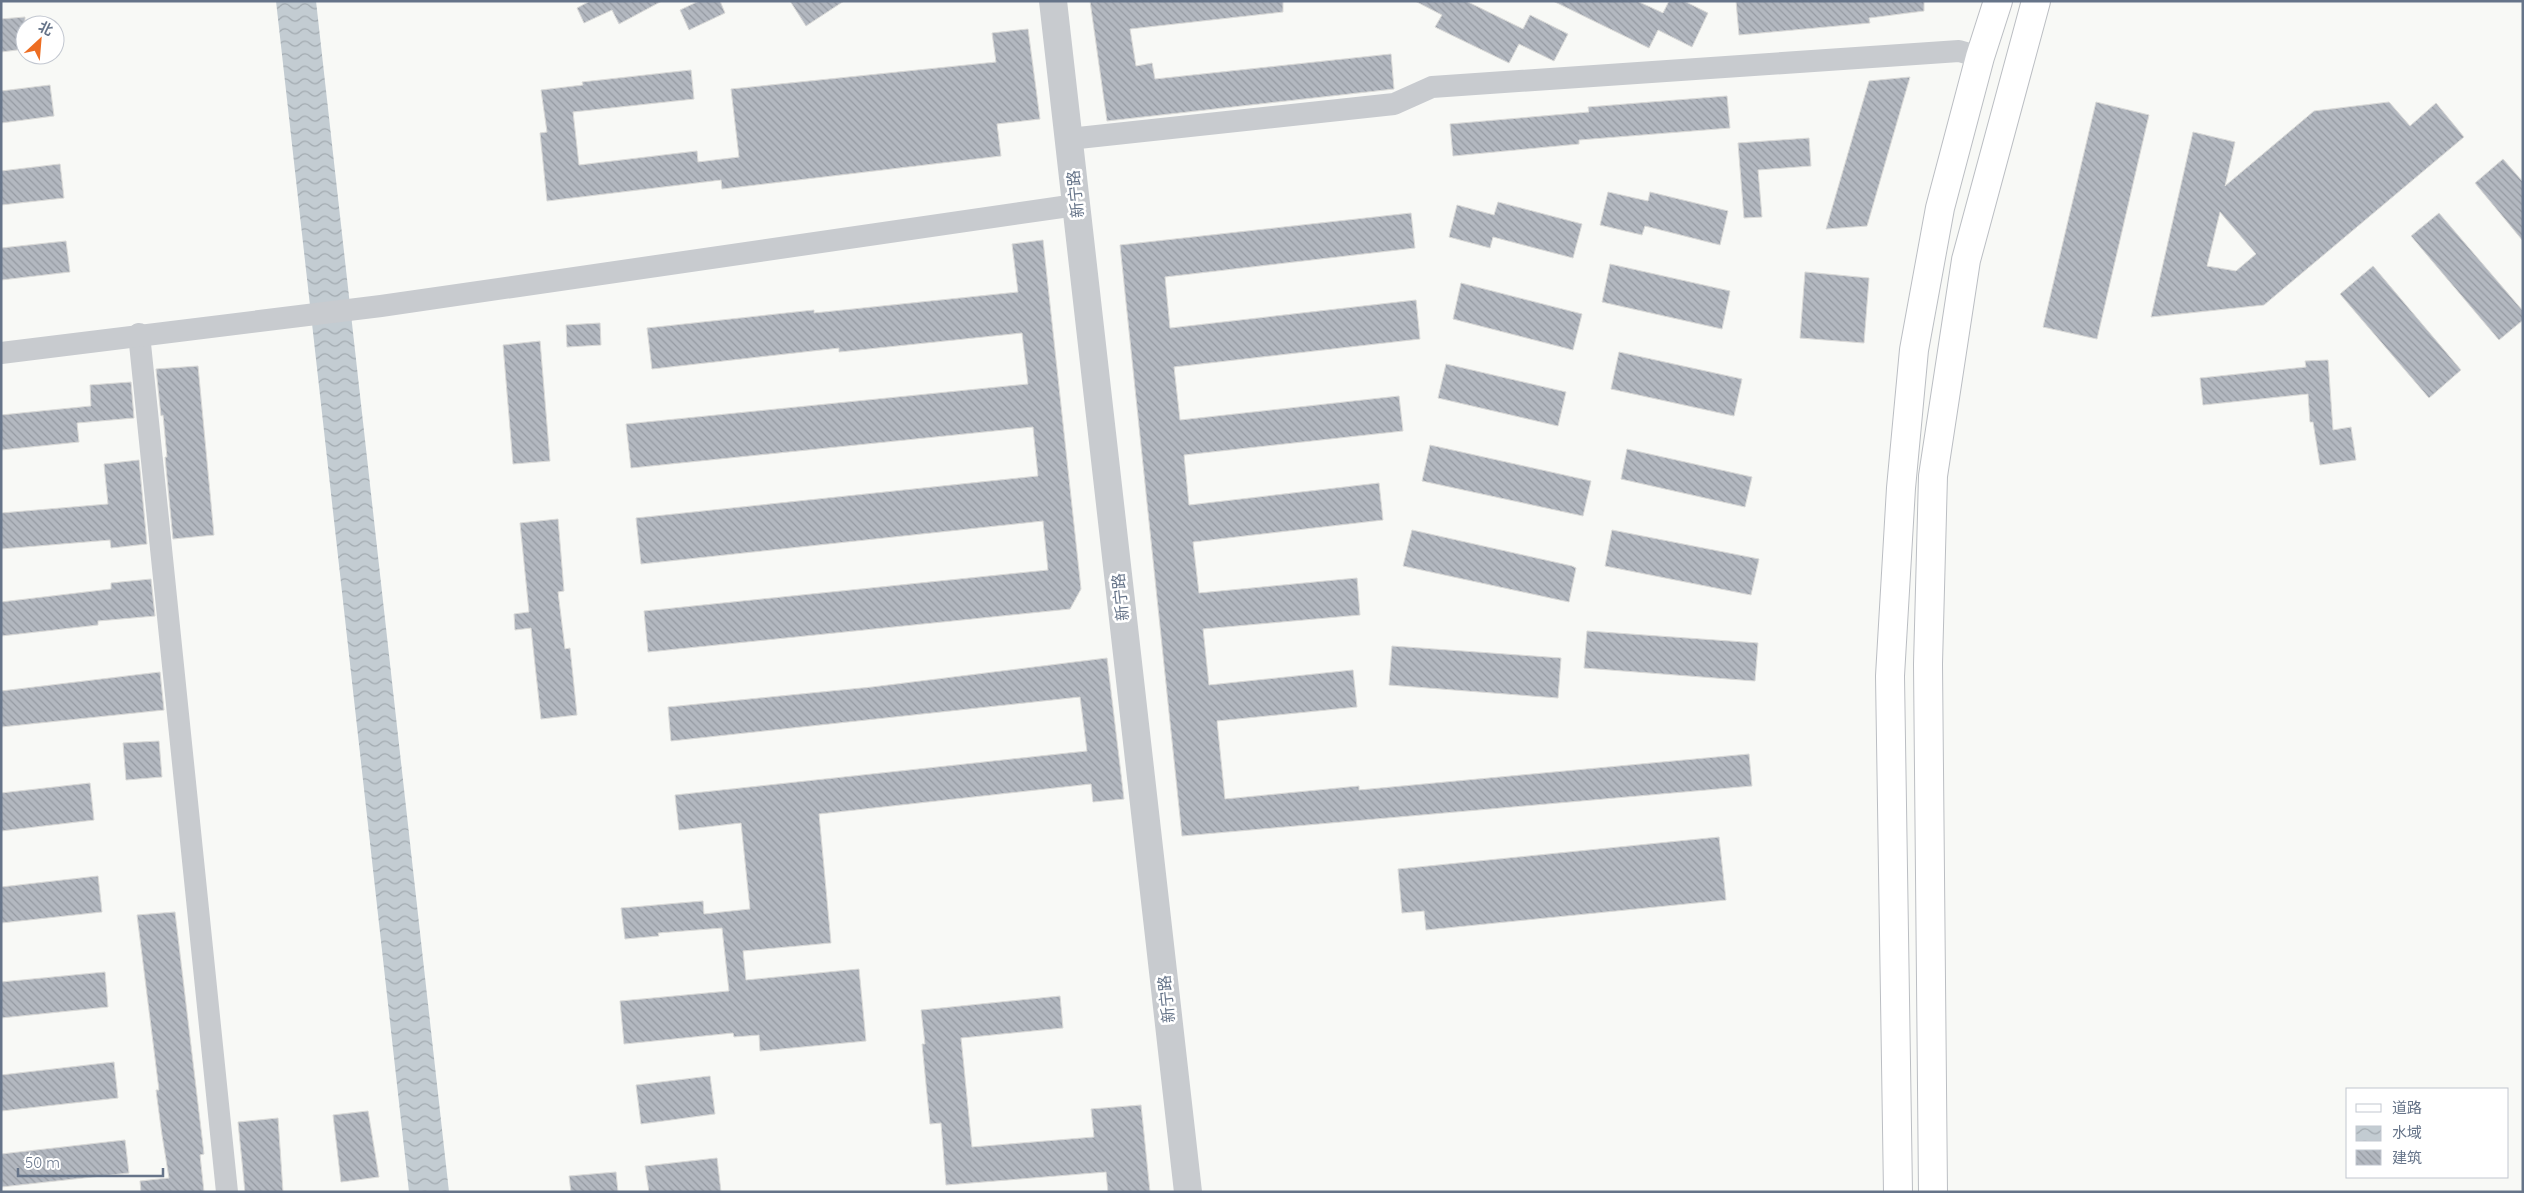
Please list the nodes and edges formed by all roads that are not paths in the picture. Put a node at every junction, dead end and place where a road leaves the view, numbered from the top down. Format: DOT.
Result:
graph roads {
  1 [pos="1053,1"];
  2 [pos="1998,1"];
  3 [pos="2036,1"];
  4 [pos="1980,57"];
  5 [pos="1069,138"];
  6 [pos="1076,205"];
  7 [pos="139,334"];
  8 [pos="1,353"];
  9 [pos="228,1192"];
  10 [pos="1188,1192"];
  11 [pos="1898,1192"];
  12 [pos="1933,1192"];
  1 -- 5 [label="street, 新宁路"];
  2 -- 4 [label="main road"];
  3 -- 12 [label="main road"];
  4 -- 5 [label="street"];
  4 -- 11 [label="main road"];
  5 -- 6 [label="street, 新宁路"];
  6 -- 7 [label="street"];
  6 -- 10 [label="street, 新宁路"];
  7 -- 8 [label="street"];
  7 -- 9 [label="street"];
}
